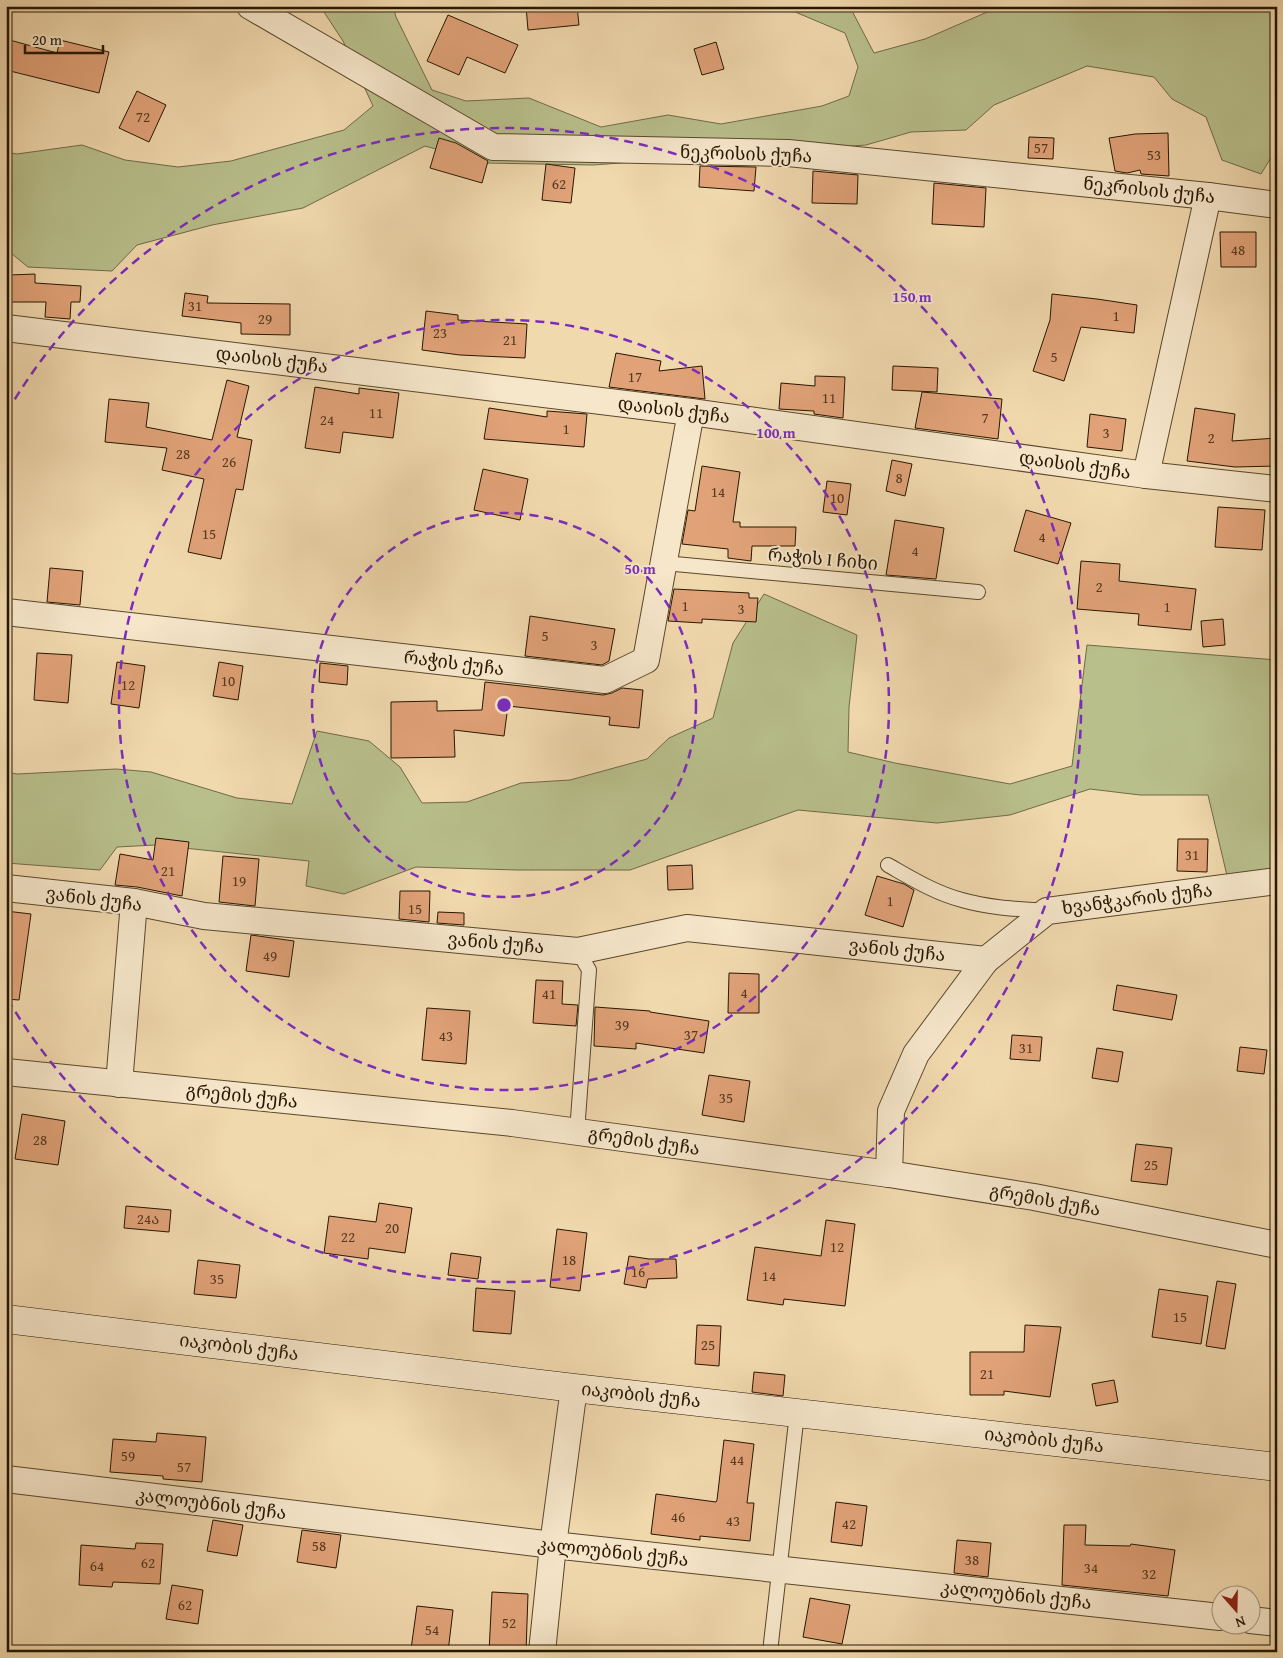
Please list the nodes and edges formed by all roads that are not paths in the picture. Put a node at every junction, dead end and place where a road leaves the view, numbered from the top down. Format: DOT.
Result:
graph roads {
  1 [pos="250,6"];
  2 [pos="1208,196"];
  3 [pos="1277,205"];
  4 [pos="6,328"];
  5 [pos="691,412"];
  6 [pos="1146,475"];
  7 [pos="1277,489"];
  8 [pos="664,563"];
  9 [pos="978,592"];
  10 [pos="6,612"];
  11 [pos="888,865"];
  12 [pos="1277,881"];
  13 [pos="6,888"];
  14 [pos="134,902"];
  15 [pos="1047,911"];
  16 [pos="578,951"];
  17 [pos="986,960"];
  18 [pos="6,1072"];
  19 [pos="118,1084"];
  20 [pos="577,1132"];
  21 [pos="889,1174"];
  22 [pos="1277,1245"];
  23 [pos="6,1319"];
  24 [pos="574,1388"];
  25 [pos="797,1413"];
  26 [pos="1277,1467"];
  27 [pos="6,1479"];
  28 [pos="553,1546"];
  29 [pos="779,1569"];
  30 [pos="1210,1616"];
  31 [pos="1260,1621"];
  32 [pos="1277,1623"];
  33 [pos="542,1652"];
  34 [pos="770,1652"];
  1 -- 2 [label="street, ნეკრისის ქუჩა"];
  2 -- 3 [label="street, ნეკრისის ქუჩა"];
  2 -- 6 [label="street, დაისის ქუჩა"];
  4 -- 5 [label="street, დაისის ქუჩა"];
  5 -- 6 [label="street, დაისის ქუჩა"];
  5 -- 8 [label="street, რაჭის ქუჩა"];
  6 -- 7 [label="street"];
  8 -- 9 [label="lane, რაჭის I ჩიხი"];
  8 -- 10 [label="street, რაჭის ქუჩა"];
  11 -- 15 [label="lane"];
  12 -- 15 [label="street, ხვანჭკარის ქუჩა"];
  13 -- 14 [label="street, ვანის ქუჩა"];
  14 -- 16 [label="street, ვანის ქუჩა"];
  14 -- 19 [label="street"];
  15 -- 17 [label="street, ხვანჭკარის ქუჩა"];
  16 -- 17 [label="street, ვანის ქუჩა"];
  16 -- 20 [label="lane"];
  17 -- 21 [label="street, ხვანჭკარის ქუჩა"];
  18 -- 19 [label="street, გრემის ქუჩა"];
  19 -- 20 [label="street, გრემის ქუჩა"];
  20 -- 21 [label="street, გრემის ქუჩა"];
  21 -- 22 [label="street, გრემის ქუჩა"];
  23 -- 24 [label="street, იაკობის ქუჩა"];
  24 -- 25 [label="street, იაკობის ქუჩა"];
  24 -- 28 [label="street"];
  25 -- 26 [label="street, იაკობის ქუჩა"];
  25 -- 29 [label="lane"];
  27 -- 28 [label="street, კალოუბნის ქუჩა"];
  28 -- 29 [label="street, კალოუბნის ქუჩა"];
  28 -- 33 [label="street"];
  29 -- 30 [label="street, კალოუბნის ქუჩა"];
  29 -- 34 [label="lane"];
  31 -- 32 [label="street"];
}
